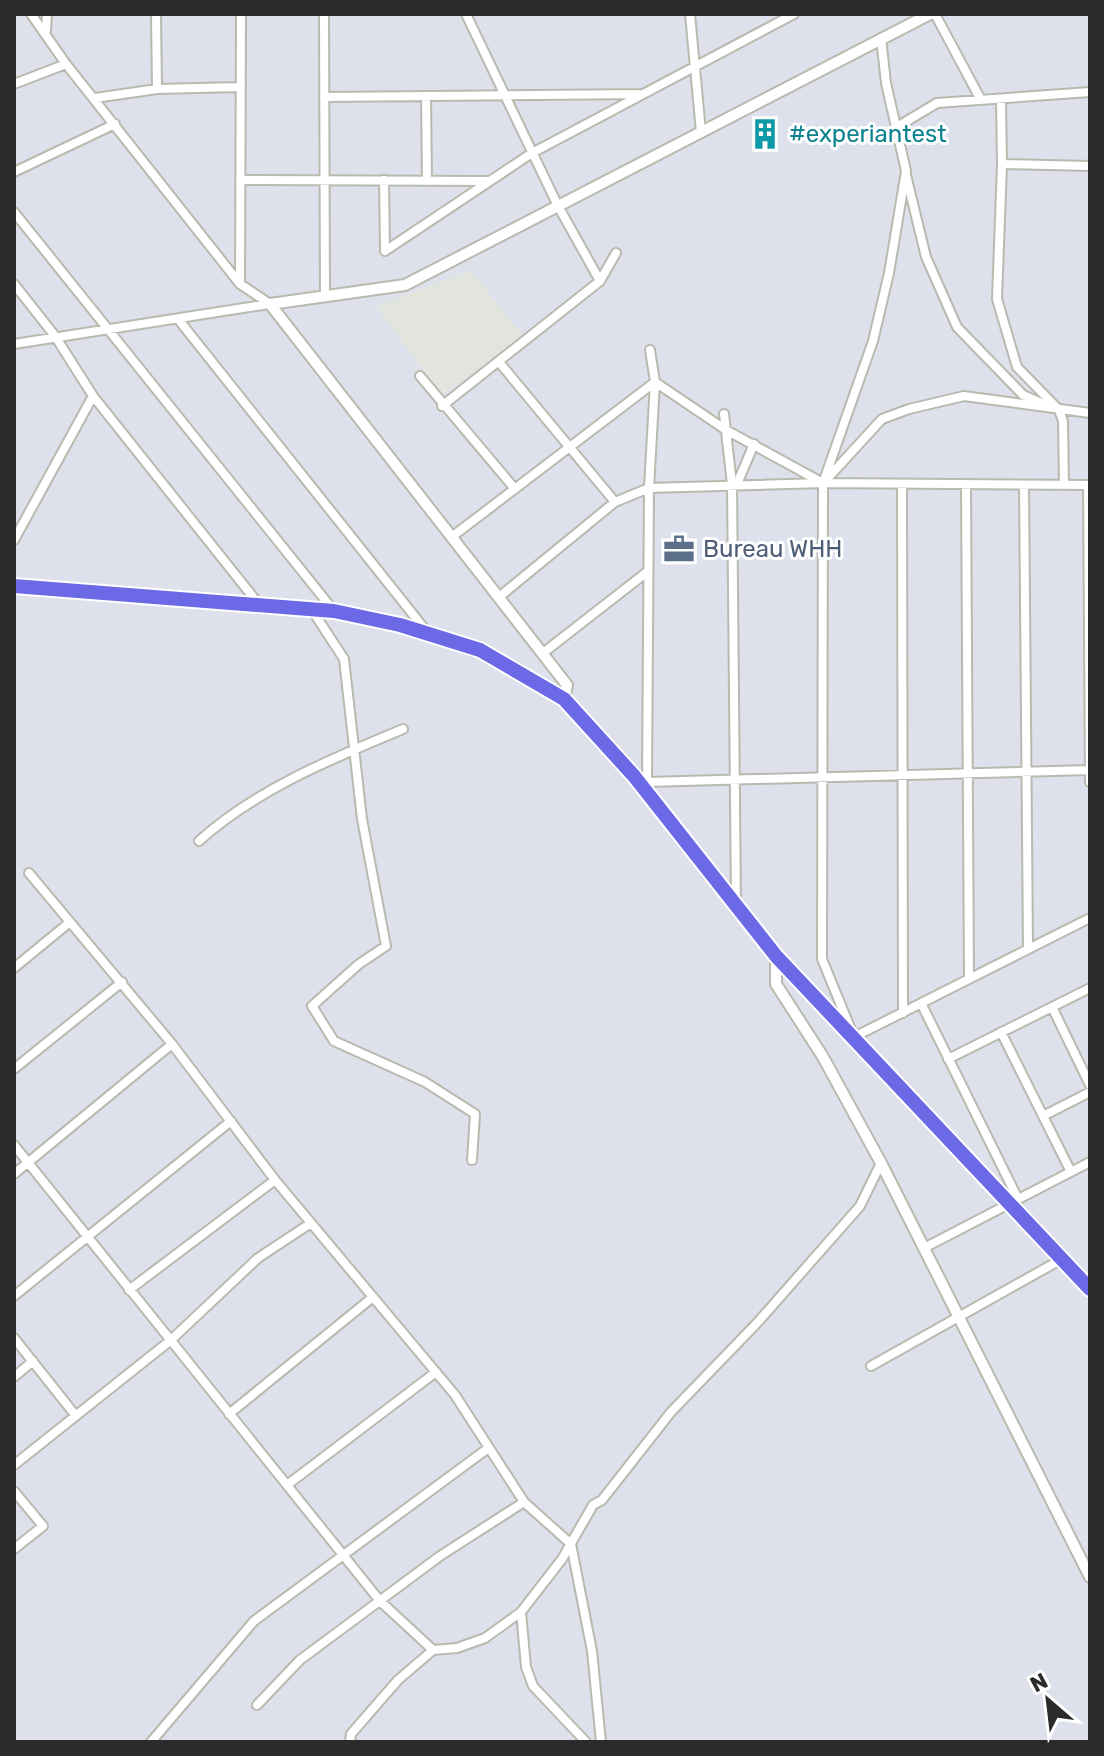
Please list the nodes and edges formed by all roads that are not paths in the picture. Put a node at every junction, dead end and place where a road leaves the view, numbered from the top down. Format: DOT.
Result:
graph roads {
  1 [pos="31,14"];
  2 [pos="47,14"];
  3 [pos="156,14"];
  4 [pos="241,14"];
  5 [pos="324,14"];
  6 [pos="466,14"];
  7 [pos="690,14"];
  8 [pos="794,14"];
  9 [pos="932,14"];
  10 [pos="781,17"];
  11 [pos="46,31"];
  12 [pos="881,38"];
  13 [pos="66,64"];
  14 [pos="695,67"];
  15 [pos="14,84"];
  16 [pos="241,87"];
  17 [pos="157,89"];
  18 [pos="1090,92"];
  19 [pos="646,94"];
  20 [pos="504,95"];
  21 [pos="426,96"];
  22 [pos="324,97"];
  23 [pos="95,98"];
  24 [pos="981,100"];
  25 [pos="1001,101"];
  26 [pos="115,124"];
  27 [pos="897,127"];
  28 [pos="701,132"];
  29 [pos="532,153"];
  30 [pos="1002,164"];
  31 [pos="1090,166"];
  32 [pos="906,171"];
  33 [pos="14,172"];
  34 [pos="240,180"];
  35 [pos="325,180"];
  36 [pos="384,180"];
  37 [pos="427,181"];
  38 [pos="491,181"];
  39 [pos="558,206"];
  40 [pos="14,212"];
  41 [pos="616,253"];
  42 [pos="600,281"];
  43 [pos="14,284"];
  44 [pos="240,284"];
  45 [pos="325,297"];
  46 [pos="270,304"];
  47 [pos="178,319"];
  48 [pos="108,330"];
  49 [pos="55,336"];
  50 [pos="14,344"];
  51 [pos="650,350"];
  52 [pos="499,362"];
  53 [pos="420,376"];
  54 [pos="655,382"];
  55 [pos="93,396"];
  56 [pos="442,406"];
  57 [pos="1059,410"];
  58 [pos="1090,413"];
  59 [pos="724,414"];
  60 [pos="726,430"];
  61 [pos="754,444"];
  62 [pos="569,448"];
  63 [pos="823,483"];
  64 [pos="735,484"];
  65 [pos="902,485"];
  66 [pos="966,485"];
  67 [pos="1024,485"];
  68 [pos="1064,485"];
  69 [pos="1089,485"];
  70 [pos="649,488"];
  71 [pos="515,489"];
  72 [pos="615,502"];
  73 [pos="453,536"];
  74 [pos="14,540"];
  75 [pos="647,572"];
  76 [pos="14,586"];
  77 [pos="499,597"];
  78 [pos="257,602"];
  79 [pos="310,607"];
  80 [pos="334,611"];
  81 [pos="428,633"];
  82 [pos="543,653"];
  83 [pos="564,699"];
  84 [pos="403,729"];
  85 [pos="353,752"];
  86 [pos="1090,770"];
  87 [pos="1024,772"];
  88 [pos="969,773"];
  89 [pos="904,775"];
  90 [pos="823,777"];
  91 [pos="734,780"];
  92 [pos="1090,782"];
  93 [pos="647,787"];
  94 [pos="199,841"];
  95 [pos="29,873"];
  96 [pos="736,906"];
  97 [pos="1088,919"];
  98 [pos="70,922"];
  99 [pos="1090,930"];
  100 [pos="1028,949"];
  101 [pos="776,956"];
  102 [pos="14,968"];
  103 [pos="969,979"];
  104 [pos="122,982"];
  105 [pos="1090,988"];
  106 [pos="921,1003"];
  107 [pos="1052,1007"];
  108 [pos="903,1013"];
  109 [pos="1001,1032"];
  110 [pos="854,1037"];
  111 [pos="172,1044"];
  112 [pos="948,1059"];
  113 [pos="14,1069"];
  114 [pos="1090,1085"];
  115 [pos="1090,1092"];
  116 [pos="1043,1116"];
  117 [pos="231,1121"];
  118 [pos="14,1145"];
  119 [pos="472,1160"];
  120 [pos="1090,1162"];
  121 [pos="28,1163"];
  122 [pos="881,1163"];
  123 [pos="1071,1172"];
  124 [pos="14,1174"];
  125 [pos="275,1180"];
  126 [pos="1014,1201"];
  127 [pos="311,1223"];
  128 [pos="88,1236"];
  129 [pos="924,1248"];
  130 [pos="1062,1259"];
  131 [pos="1090,1289"];
  132 [pos="129,1290"];
  133 [pos="14,1296"];
  134 [pos="373,1297"];
  135 [pos="959,1317"];
  136 [pos="14,1338"];
  137 [pos="171,1340"];
  138 [pos="33,1361"];
  139 [pos="871,1366"];
  140 [pos="436,1372"];
  141 [pos="14,1377"];
  142 [pos="229,1414"];
  143 [pos="76,1416"];
  144 [pos="487,1449"];
  145 [pos="14,1465"];
  146 [pos="287,1485"];
  147 [pos="14,1491"];
  148 [pos="524,1502"];
  149 [pos="571,1544"];
  150 [pos="14,1549"];
  151 [pos="345,1556"];
  152 [pos="1090,1577"];
  153 [pos="380,1601"];
  154 [pos="521,1612"];
  155 [pos="433,1650"];
  156 [pos="257,1705"];
  157 [pos="151,1742"];
  158 [pos="350,1742"];
  159 [pos="586,1742"];
  160 [pos="601,1742"];
  1 -- 11 [label="street"];
  2 -- 11 [label="street"];
  3 -- 17 [label="street"];
  4 -- 16 [label="street"];
  5 -- 22 [label="street"];
  6 -- 20 [label="street"];
  7 -- 14 [label="street"];
  8 -- 10 [label="street"];
  9 -- 12 [label="street"];
  9 -- 24 [label="street"];
  10 -- 14 [label="street"];
  11 -- 13 [label="street"];
  12 -- 27 [label="street"];
  12 -- 28 [label="street"];
  13 -- 15 [label="street"];
  13 -- 23 [label="street"];
  14 -- 19 [label="street"];
  14 -- 28 [label="street"];
  16 -- 17 [label="street"];
  16 -- 34 [label="street"];
  17 -- 23 [label="street"];
  18 -- 25 [label="street"];
  19 -- 20 [label="street"];
  19 -- 29 [label="street"];
  20 -- 21 [label="street"];
  20 -- 29 [label="street"];
  21 -- 22 [label="street"];
  21 -- 37 [label="street"];
  22 -- 35 [label="street"];
  23 -- 26 [label="street"];
  24 -- 25 [label="street"];
  24 -- 27 [label="street"];
  25 -- 30 [label="street"];
  26 -- 33 [label="street"];
  26 -- 44 [label="street"];
  27 -- 32 [label="street"];
  28 -- 39 [label="street"];
  29 -- 38 [label="street"];
  29 -- 39 [label="street"];
  30 -- 31 [label="street"];
  30 -- 57 [label="street"];
  32 -- 57 [label="street"];
  32 -- 63 [label="street"];
  34 -- 35 [label="street"];
  34 -- 44 [label="street"];
  35 -- 36 [label="street"];
  35 -- 45 [label="street"];
  36 -- 37 [label="street"];
  36 -- 38 [label="street"];
  37 -- 38 [label="street"];
  39 -- 42 [label="street"];
  39 -- 45 [label="street"];
  40 -- 48 [label="street"];
  41 -- 42 [label="street"];
  42 -- 52 [label="street"];
  43 -- 49 [label="street"];
  44 -- 46 [label="street"];
  45 -- 46 [label="street"];
  46 -- 47 [label="street"];
  46 -- 73 [label="street"];
  47 -- 48 [label="street"];
  47 -- 81 [label="street"];
  48 -- 49 [label="street"];
  48 -- 80 [label="street"];
  49 -- 50 [label="street"];
  49 -- 55 [label="street"];
  51 -- 54 [label="street"];
  52 -- 56 [label="street"];
  52 -- 62 [label="street"];
  53 -- 56 [label="street"];
  54 -- 60 [label="street"];
  54 -- 62 [label="street"];
  54 -- 70 [label="street"];
  55 -- 74 [label="street"];
  55 -- 78 [label="street"];
  56 -- 71 [label="street"];
  57 -- 58 [label="street"];
  57 -- 63 [label="street"];
  57 -- 68 [label="street"];
  59 -- 60 [label="street"];
  60 -- 61 [label="street"];
  60 -- 64 [label="street"];
  61 -- 63 [label="street"];
  61 -- 64 [label="street"];
  62 -- 71 [label="street"];
  62 -- 72 [label="street"];
  63 -- 64 [label="street"];
  63 -- 65 [label="street"];
  63 -- 90 [label="street"];
  64 -- 70 [label="street"];
  64 -- 91 [label="street"];
  65 -- 66 [label="street"];
  65 -- 89 [label="street"];
  66 -- 67 [label="street"];
  66 -- 88 [label="street"];
  67 -- 68 [label="street"];
  67 -- 87 [label="street"];
  68 -- 69 [label="street"];
  69 -- 86 [label="street"];
  70 -- 72 [label="street"];
  70 -- 75 [label="street"];
  71 -- 73 [label="street"];
  72 -- 77 [label="street"];
  73 -- 77 [label="street"];
  75 -- 82 [label="street"];
  75 -- 93 [label="street"];
  76 -- 78 [label="main road"];
  77 -- 82 [label="street"];
  78 -- 79 [label="main road"];
  79 -- 80 [label="main road"];
  79 -- 85 [label="street"];
  80 -- 81 [label="main road"];
  81 -- 83 [label="main road"];
  82 -- 83 [label="street"];
  83 -- 93 [label="main road"];
  84 -- 85 [label="street"];
  85 -- 94 [label="street"];
  85 -- 119 [label="street"];
  86 -- 87 [label="street"];
  86 -- 92 [label="street"];
  87 -- 88 [label="street"];
  87 -- 100 [label="street"];
  88 -- 89 [label="street"];
  88 -- 103 [label="street"];
  89 -- 90 [label="street"];
  89 -- 108 [label="street"];
  90 -- 91 [label="street"];
  90 -- 110 [label="street"];
  91 -- 93 [label="street"];
  91 -- 96 [label="street"];
  93 -- 96 [label="main road"];
  95 -- 98 [label="street"];
  96 -- 101 [label="main road"];
  97 -- 99 [label="street"];
  97 -- 100 [label="street"];
  98 -- 102 [label="street"];
  98 -- 104 [label="street"];
  100 -- 103 [label="street"];
  101 -- 110 [label="main road"];
  101 -- 122 [label="street"];
  103 -- 106 [label="street"];
  104 -- 111 [label="street"];
  104 -- 113 [label="street"];
  105 -- 107 [label="street"];
  106 -- 108 [label="street"];
  106 -- 112 [label="street"];
  107 -- 109 [label="street"];
  107 -- 114 [label="street"];
  108 -- 110 [label="street"];
  109 -- 112 [label="street"];
  109 -- 116 [label="street"];
  110 -- 126 [label="main road"];
  111 -- 117 [label="street"];
  111 -- 121 [label="street"];
  112 -- 126 [label="street"];
  115 -- 116 [label="street"];
  116 -- 123 [label="street"];
  117 -- 125 [label="street"];
  117 -- 128 [label="street"];
  118 -- 121 [label="street"];
  120 -- 123 [label="street"];
  121 -- 124 [label="street"];
  121 -- 128 [label="street"];
  122 -- 129 [label="street"];
  122 -- 149 [label="street"];
  123 -- 126 [label="street"];
  125 -- 127 [label="street"];
  125 -- 132 [label="street"];
  126 -- 129 [label="street"];
  126 -- 130 [label="main road"];
  127 -- 134 [label="street"];
  127 -- 137 [label="street"];
  128 -- 132 [label="street"];
  128 -- 133 [label="street"];
  129 -- 135 [label="street"];
  130 -- 131 [label="main road"];
  130 -- 135 [label="street"];
  132 -- 137 [label="street"];
  134 -- 140 [label="street"];
  134 -- 142 [label="street"];
  135 -- 139 [label="street"];
  135 -- 152 [label="street"];
  136 -- 138 [label="street"];
  137 -- 142 [label="street"];
  137 -- 143 [label="street"];
  138 -- 141 [label="street"];
  138 -- 143 [label="street"];
  140 -- 144 [label="street"];
  140 -- 146 [label="street"];
  142 -- 146 [label="street"];
  143 -- 145 [label="street"];
  144 -- 148 [label="street"];
  144 -- 151 [label="street"];
  146 -- 151 [label="street"];
  147 -- 150 [label="street"];
  148 -- 149 [label="street"];
  148 -- 153 [label="street"];
  149 -- 154 [label="street"];
  149 -- 160 [label="street"];
  151 -- 153 [label="street"];
  151 -- 157 [label="street"];
  153 -- 155 [label="street"];
  153 -- 156 [label="street"];
  154 -- 155 [label="street"];
  154 -- 159 [label="street"];
  155 -- 158 [label="street"];
}
